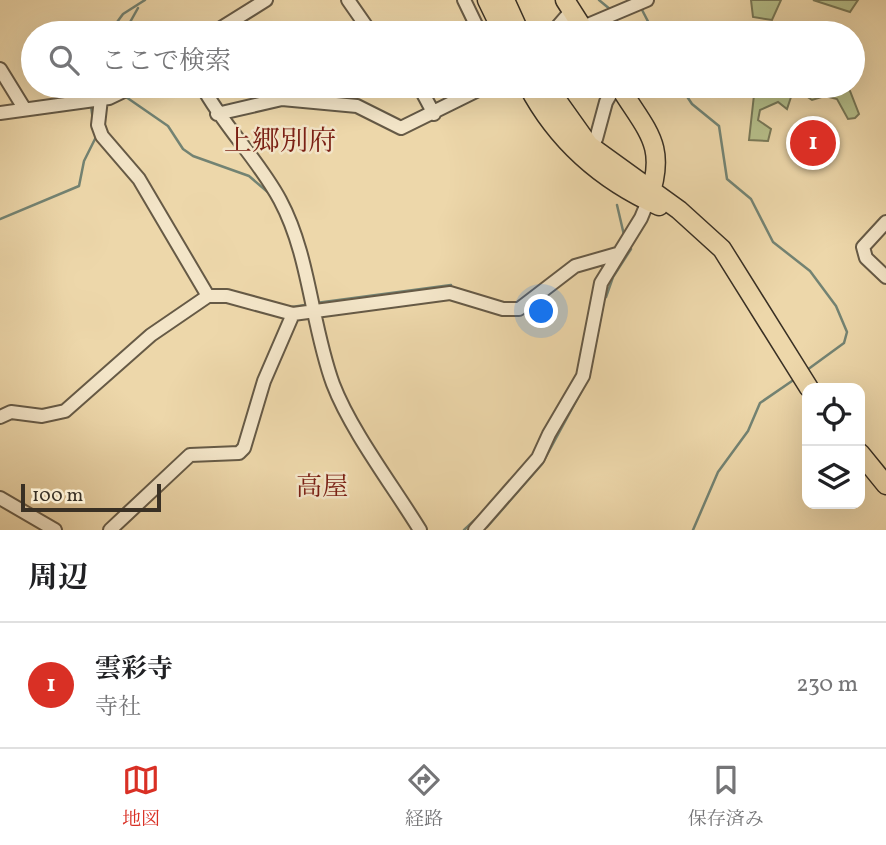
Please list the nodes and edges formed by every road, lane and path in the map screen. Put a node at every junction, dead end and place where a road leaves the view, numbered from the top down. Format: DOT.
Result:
graph roads {
  1 [pos="266,0"];
  2 [pos="348,0"];
  3 [pos="464,0"];
  4 [pos="487,0"];
  5 [pos="505,0"];
  6 [pos="641,2"];
  7 [pos="248,4"];
  8 [pos="569,5"];
  9 [pos="227,21"];
  10 [pos="360,21"];
  11 [pos="474,21"];
  12 [pos="497,21"];
  13 [pos="515,21"];
  14 [pos="559,21"];
  15 [pos="579,21"];
  16 [pos="602,21"];
  17 [pos="0,69"];
  18 [pos="110,98"];
  19 [pos="208,98"];
  20 [pos="425,98"];
  21 [pos="464,98"];
  22 [pos="536,98"];
  23 [pos="556,98"];
  24 [pos="609,98"];
  25 [pos="625,98"];
  26 [pos="101,99"];
  27 [pos="24,108"];
  28 [pos="0,113"];
  29 [pos="217,114"];
  30 [pos="434,114"];
  31 [pos="596,139"];
  32 [pos="650,196"];
  33 [pos="886,222"];
  34 [pos="617,254"];
  35 [pos="886,277"];
  36 [pos="208,296"];
  37 [pos="311,311"];
  38 [pos="293,314"];
  39 [pos="805,383"];
  40 [pos="0,416"];
  41 [pos="865,459"];
  42 [pos="886,485"];
  43 [pos="0,498"];
  44 [pos="479,529"];
  45 [pos="55,530"];
  46 [pos="110,530"];
  47 [pos="420,530"];
  1 -- 7 [label="street"];
  2 -- 10 [label="street"];
  3 -- 11 [label="street"];
  4 -- 12 [label="highway"];
  5 -- 13 [label="highway"];
  6 -- 16 [label="street"];
  7 -- 9 [label="street"];
  8 -- 14 [label="street"];
  8 -- 15 [label="highway"];
  17 -- 27 [label="street"];
  18 -- 26 [label="street"];
  19 -- 29 [label="street"];
  20 -- 30 [label="street"];
  21 -- 30 [label="street"];
  22 -- 32 [label="highway"];
  23 -- 32 [label="highway"];
  24 -- 31 [label="street"];
  25 -- 32 [label="highway"];
  26 -- 27 [label="street"];
  26 -- 36 [label="street"];
  27 -- 28 [label="street"];
  29 -- 30 [label="street"];
  29 -- 37 [label="street"];
  32 -- 34 [label="street"];
  32 -- 39 [label="highway"];
  33 -- 35 [label="street"];
  34 -- 37 [label="street"];
  34 -- 44 [label="street"];
  36 -- 38 [label="street"];
  36 -- 40 [label="street"];
  37 -- 38 [label="street"];
  37 -- 47 [label="street"];
  38 -- 46 [label="street"];
  41 -- 42 [label="highway"];
  43 -- 45 [label="street"];
}
